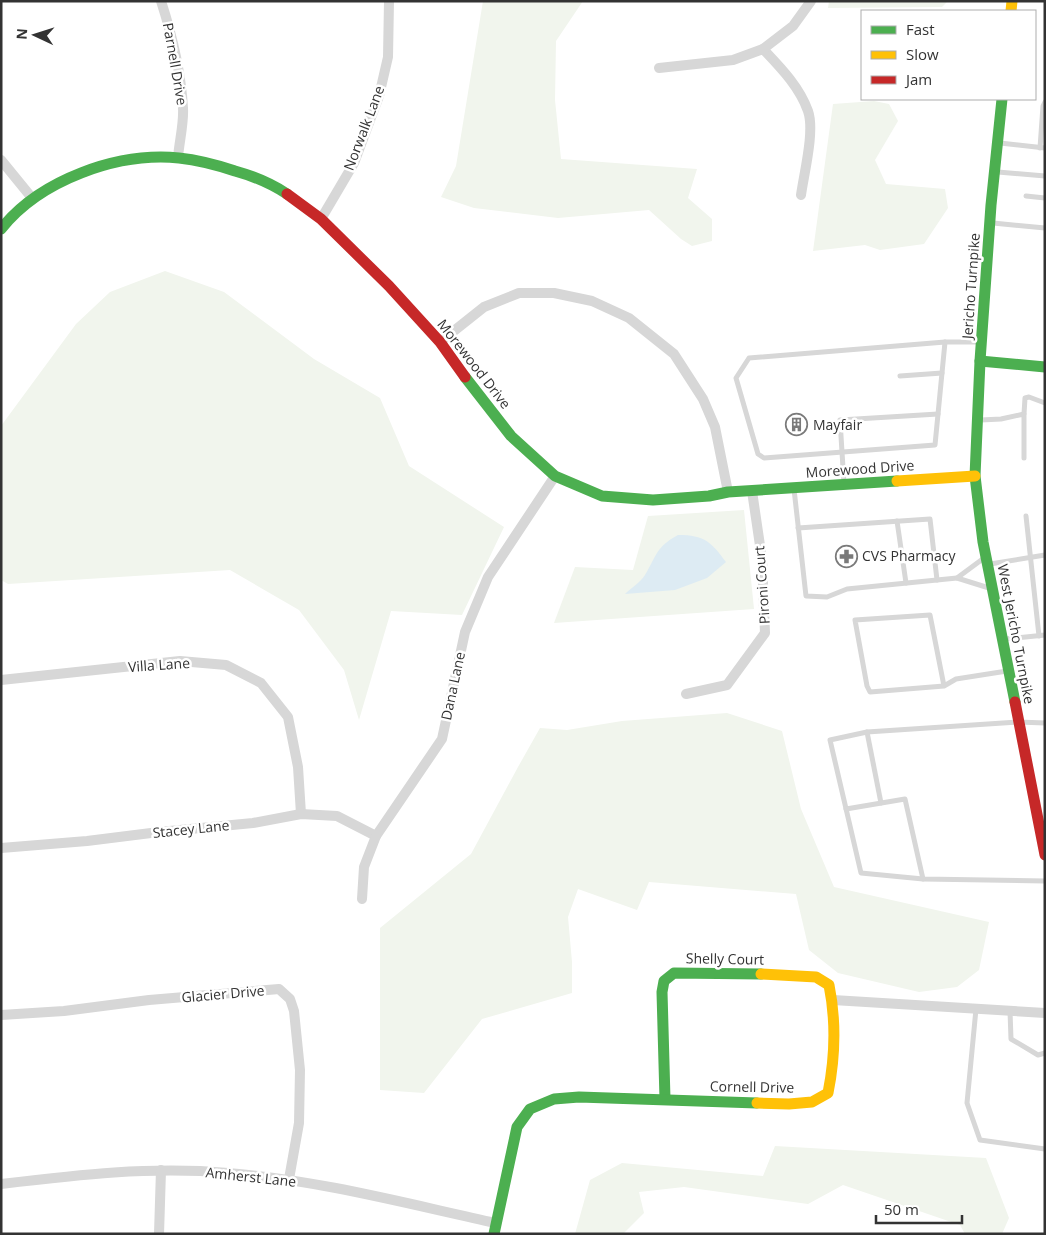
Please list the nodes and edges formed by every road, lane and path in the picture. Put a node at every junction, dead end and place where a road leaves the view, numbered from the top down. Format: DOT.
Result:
graph roads {
  1 [pos="162,1"];
  2 [pos="389,1"];
  3 [pos="811,1"];
  4 [pos="763,49"];
  5 [pos="658,68"];
  6 [pos="1002,100"];
  7 [pos="1045,102"];
  8 [pos="997,143"];
  9 [pos="1042,148"];
  10 [pos="178,158"];
  11 [pos="1,160"];
  12 [pos="995,172"];
  13 [pos="1045,176"];
  14 [pos="801,195"];
  15 [pos="1026,196"];
  16 [pos="32,198"];
  17 [pos="1045,198"];
  18 [pos="321,219"];
  19 [pos="990,223"];
  20 [pos="1045,228"];
  21 [pos="1,229"];
  22 [pos="440,342"];
  23 [pos="945,342"];
  24 [pos="982,342"];
  25 [pos="980,361"];
  26 [pos="1045,367"];
  27 [pos="942,373"];
  28 [pos="900,376"];
  29 [pos="1045,403"];
  30 [pos="938,414"];
  31 [pos="1024,414"];
  32 [pos="978,420"];
  33 [pos="842,452"];
  34 [pos="1024,458"];
  35 [pos="555,476"];
  36 [pos="975,476"];
  37 [pos="844,486"];
  38 [pos="794,489"];
  39 [pos="752,491"];
  40 [pos="728,492"];
  41 [pos="1026,516"];
  42 [pos="897,521"];
  43 [pos="798,528"];
  44 [pos="1045,555"];
  45 [pos="1031,556"];
  46 [pos="987,560"];
  47 [pos="957,578"];
  48 [pos="937,580"];
  49 [pos="906,583"];
  50 [pos="992,589"];
  51 [pos="1042,636"];
  52 [pos="1002,639"];
  53 [pos="1008,671"];
  54 [pos="1,680"];
  55 [pos="944,686"];
  56 [pos="686,694"];
  57 [pos="1018,722"];
  58 [pos="1045,724"];
  59 [pos="867,732"];
  60 [pos="881,803"];
  61 [pos="846,809"];
  62 [pos="301,814"];
  63 [pos="376,836"];
  64 [pos="1,848"];
  65 [pos="1045,855"];
  66 [pos="923,879"];
  67 [pos="1045,881"];
  68 [pos="362,899"];
  69 [pos="833,1000"];
  70 [pos="976,1008"];
  71 [pos="1010,1011"];
  72 [pos="1045,1013"];
  73 [pos="1,1016"];
  74 [pos="1045,1053"];
  75 [pos="665,1099"];
  76 [pos="1045,1148"];
  77 [pos="161,1170"];
  78 [pos="289,1179"];
  79 [pos="1,1184"];
  80 [pos="495,1228"];
  81 [pos="159,1234"];
  1 -- 10 [label="street, Parnell Drive"];
  2 -- 18 [label="street, Norwalk Lane"];
  3 -- 4 [label="street"];
  4 -- 5 [label="street"];
  4 -- 14 [label="street"];
  6 -- 8 [label="street, Jericho Turnpike"];
  7 -- 9 [label="lane"];
  8 -- 9 [label="lane"];
  8 -- 12 [label="street, Jericho Turnpike"];
  10 -- 16 [label="street, Morewood Drive"];
  10 -- 18 [label="street, Morewood Drive"];
  11 -- 16 [label="street"];
  12 -- 13 [label="lane"];
  12 -- 19 [label="street, Jericho Turnpike"];
  15 -- 17 [label="lane"];
  16 -- 21 [label="street, Morewood Drive"];
  18 -- 22 [label="street, Morewood Drive"];
  19 -- 20 [label="lane"];
  19 -- 24 [label="street, Jericho Turnpike"];
  22 -- 35 [label="street, Morewood Drive"];
  22 -- 40 [label="street"];
  23 -- 24 [label="lane"];
  23 -- 27 [label="lane"];
  23 -- 33 [label="lane"];
  24 -- 25 [label="street, Jericho Turnpike"];
  25 -- 26 [label="street"];
  25 -- 32 [label="street, Jericho Turnpike"];
  27 -- 28 [label="lane"];
  27 -- 30 [label="lane"];
  29 -- 31 [label="lane"];
  30 -- 33 [label="lane"];
  30 -- 33 [label="lane"];
  31 -- 32 [label="lane"];
  31 -- 34 [label="lane"];
  32 -- 36 [label="street, Jericho Turnpike"];
  33 -- 37 [label="lane"];
  35 -- 40 [label="street, Morewood Drive"];
  35 -- 63 [label="street, Dana Lane"];
  36 -- 37 [label="street, Morewood Drive"];
  36 -- 46 [label="street, West Jericho Turnpike"];
  37 -- 38 [label="street, Morewood Drive"];
  38 -- 39 [label="street, Morewood Drive"];
  38 -- 43 [label="lane"];
  39 -- 40 [label="street, Morewood Drive"];
  39 -- 56 [label="street, Pironi Court"];
  41 -- 45 [label="lane"];
  42 -- 43 [label="lane"];
  42 -- 48 [label="lane"];
  42 -- 49 [label="lane"];
  43 -- 49 [label="lane"];
  44 -- 45 [label="lane"];
  45 -- 46 [label="lane"];
  45 -- 51 [label="lane"];
  46 -- 47 [label="lane"];
  46 -- 50 [label="street, West Jericho Turnpike"];
  47 -- 48 [label="lane"];
  47 -- 50 [label="lane"];
  48 -- 49 [label="lane"];
  50 -- 52 [label="street, West Jericho Turnpike"];
  51 -- 52 [label="lane"];
  52 -- 53 [label="street, West Jericho Turnpike"];
  53 -- 55 [label="lane"];
  53 -- 57 [label="street, West Jericho Turnpike"];
  54 -- 62 [label="street, Villa Lane"];
  55 -- 55 [label="lane"];
  57 -- 58 [label="lane"];
  57 -- 59 [label="lane"];
  57 -- 65 [label="street, West Jericho Turnpike"];
  59 -- 60 [label="lane"];
  59 -- 61 [label="lane"];
  60 -- 61 [label="lane"];
  60 -- 66 [label="lane"];
  61 -- 66 [label="lane"];
  62 -- 63 [label="street, Stacey Lane"];
  62 -- 64 [label="street, Stacey Lane"];
  63 -- 68 [label="street, Dana Lane"];
  66 -- 67 [label="lane"];
  69 -- 70 [label="street"];
  69 -- 75 [label="street, Cornell Drive"];
  69 -- 75 [label="street, Shelly Court"];
  70 -- 71 [label="street"];
  70 -- 76 [label="lane"];
  71 -- 72 [label="street"];
  71 -- 74 [label="lane"];
  73 -- 78 [label="street, Glacier Drive"];
  75 -- 80 [label="street, Cornell Drive"];
  77 -- 78 [label="street, Amherst Lane"];
  77 -- 79 [label="street, Amherst Lane"];
  77 -- 81 [label="street"];
  78 -- 80 [label="street, Amherst Lane"];
}
